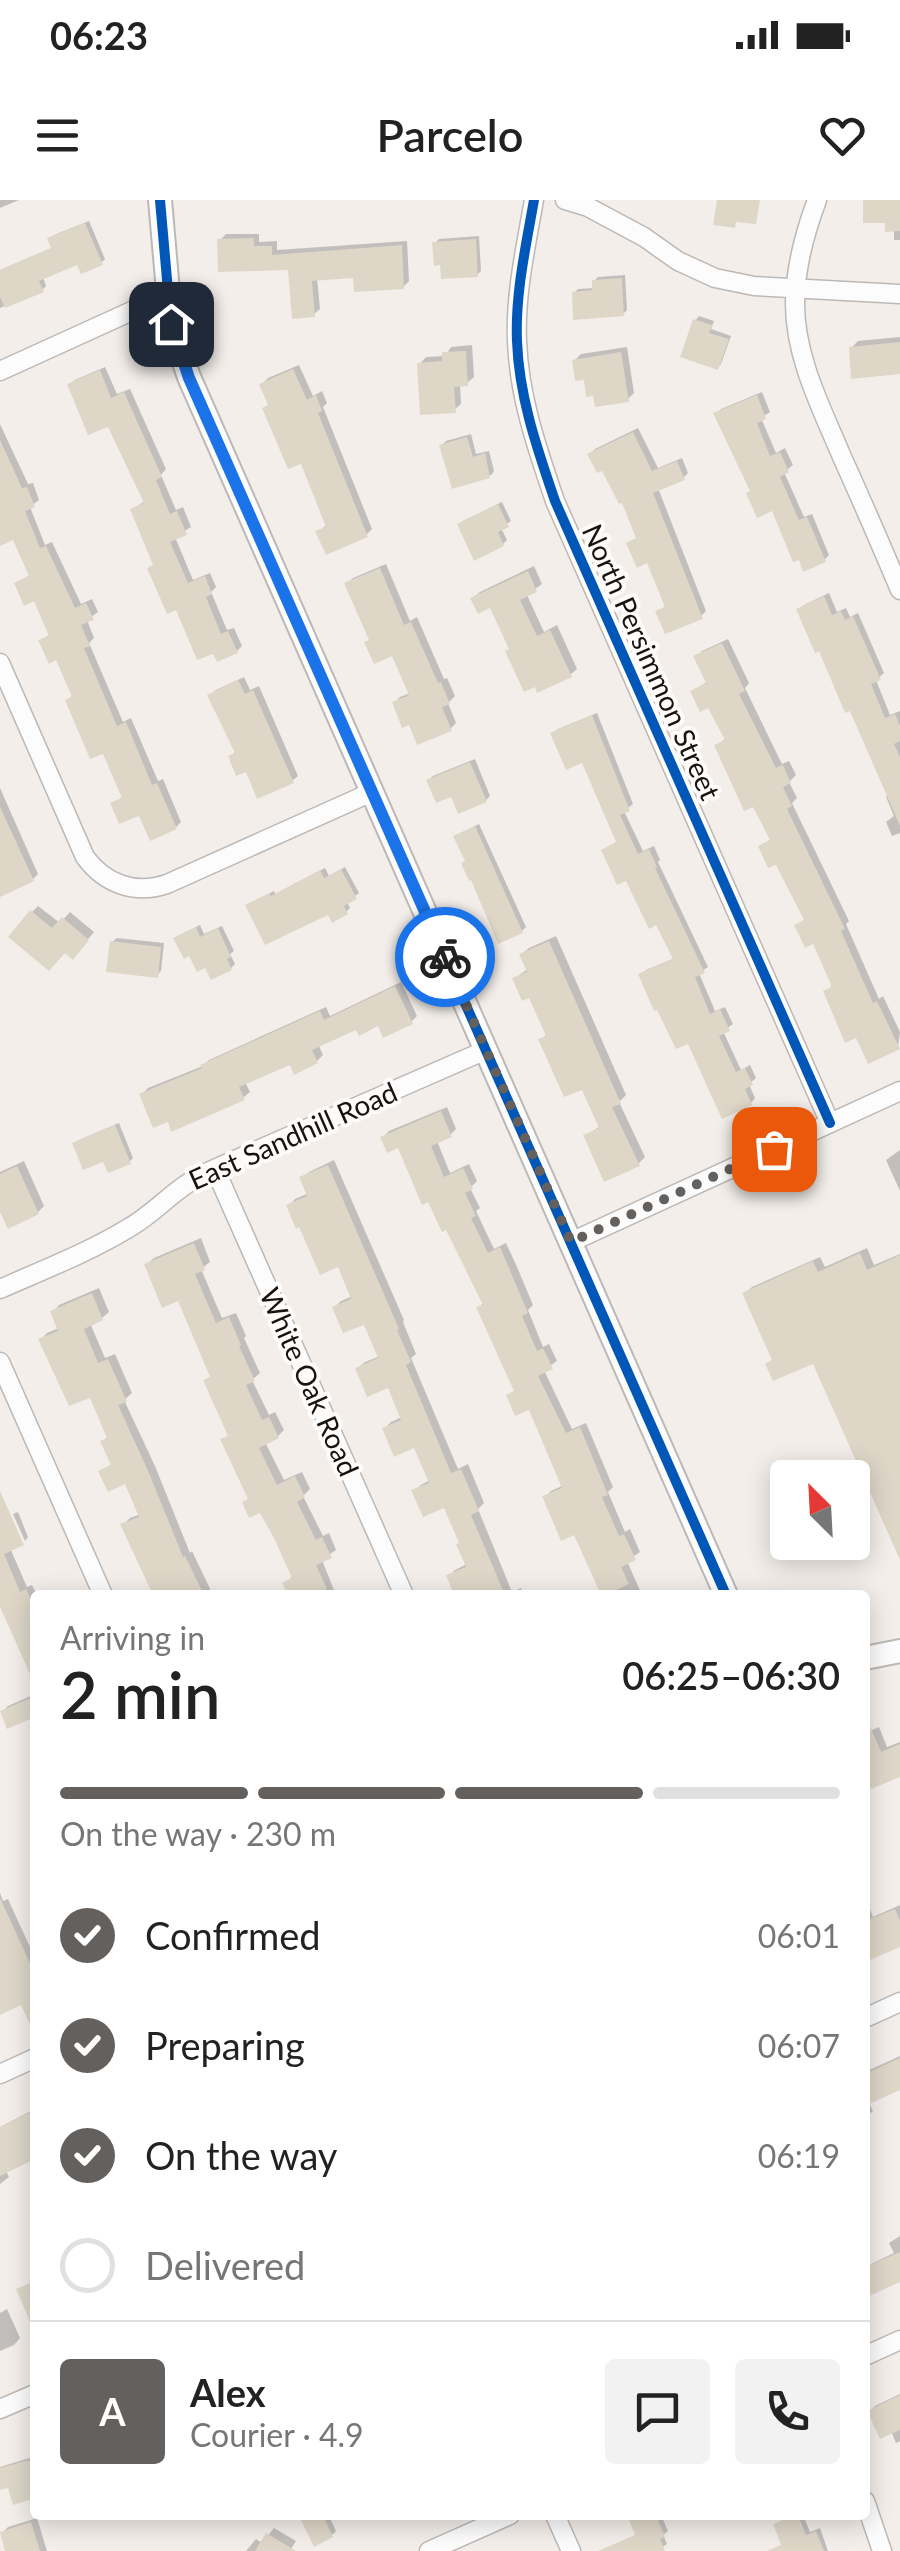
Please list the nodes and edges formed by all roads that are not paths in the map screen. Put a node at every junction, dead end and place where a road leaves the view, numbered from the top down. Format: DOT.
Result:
graph roads {
  1 [pos="160,200"];
  2 [pos="534,200"];
  3 [pos="565,200"];
  4 [pos="817,200"];
  5 [pos="796,288"];
  6 [pos="900,294"];
  7 [pos="167,295"];
  8 [pos="0,371"];
  9 [pos="900,590"];
  10 [pos="0,663"];
  11 [pos="372,792"];
  12 [pos="486,1050"];
  13 [pos="900,1091"];
  14 [pos="830,1123"];
  15 [pos="215,1169"];
  16 [pos="571,1242"];
  17 [pos="0,1289"];
  18 [pos="0,1362"];
  19 [pos="101,1590"];
  20 [pos="402,1590"];
  21 [pos="724,1590"];
  22 [pos="900,1651"];
  23 [pos="870,1657"];
  24 [pos="900,2002"];
  25 [pos="870,2016"];
  26 [pos="30,2060"];
  27 [pos="0,2074"];
  28 [pos="900,2340"];
  29 [pos="870,2354"];
  30 [pos="30,2396"];
  31 [pos="0,2410"];
  32 [pos="870,2516"];
  33 [pos="499,2520"];
  34 [pos="558,2520"];
  35 [pos="430,2551"];
  36 [pos="571,2551"];
  37 [pos="882,2551"];
  1 -- 7 [label="street"];
  2 -- 14 [label="street, North Persimmon Street"];
  3 -- 5 [label="street"];
  4 -- 5 [label="street"];
  5 -- 6 [label="street"];
  5 -- 9 [label="street"];
  7 -- 8 [label="street"];
  7 -- 11 [label="street"];
  10 -- 11 [label="street"];
  11 -- 12 [label="street"];
  12 -- 15 [label="street, East Sandhill Road"];
  12 -- 16 [label="street"];
  13 -- 14 [label="street"];
  14 -- 16 [label="street"];
  15 -- 17 [label="street, East Sandhill Road"];
  15 -- 20 [label="street, White Oak Road"];
  16 -- 21 [label="street"];
  18 -- 19 [label="street"];
  22 -- 23 [label="street"];
  24 -- 25 [label="street"];
  26 -- 27 [label="street"];
  28 -- 29 [label="street"];
  30 -- 31 [label="street"];
  32 -- 37 [label="street"];
  33 -- 35 [label="street"];
  34 -- 36 [label="street"];
}
